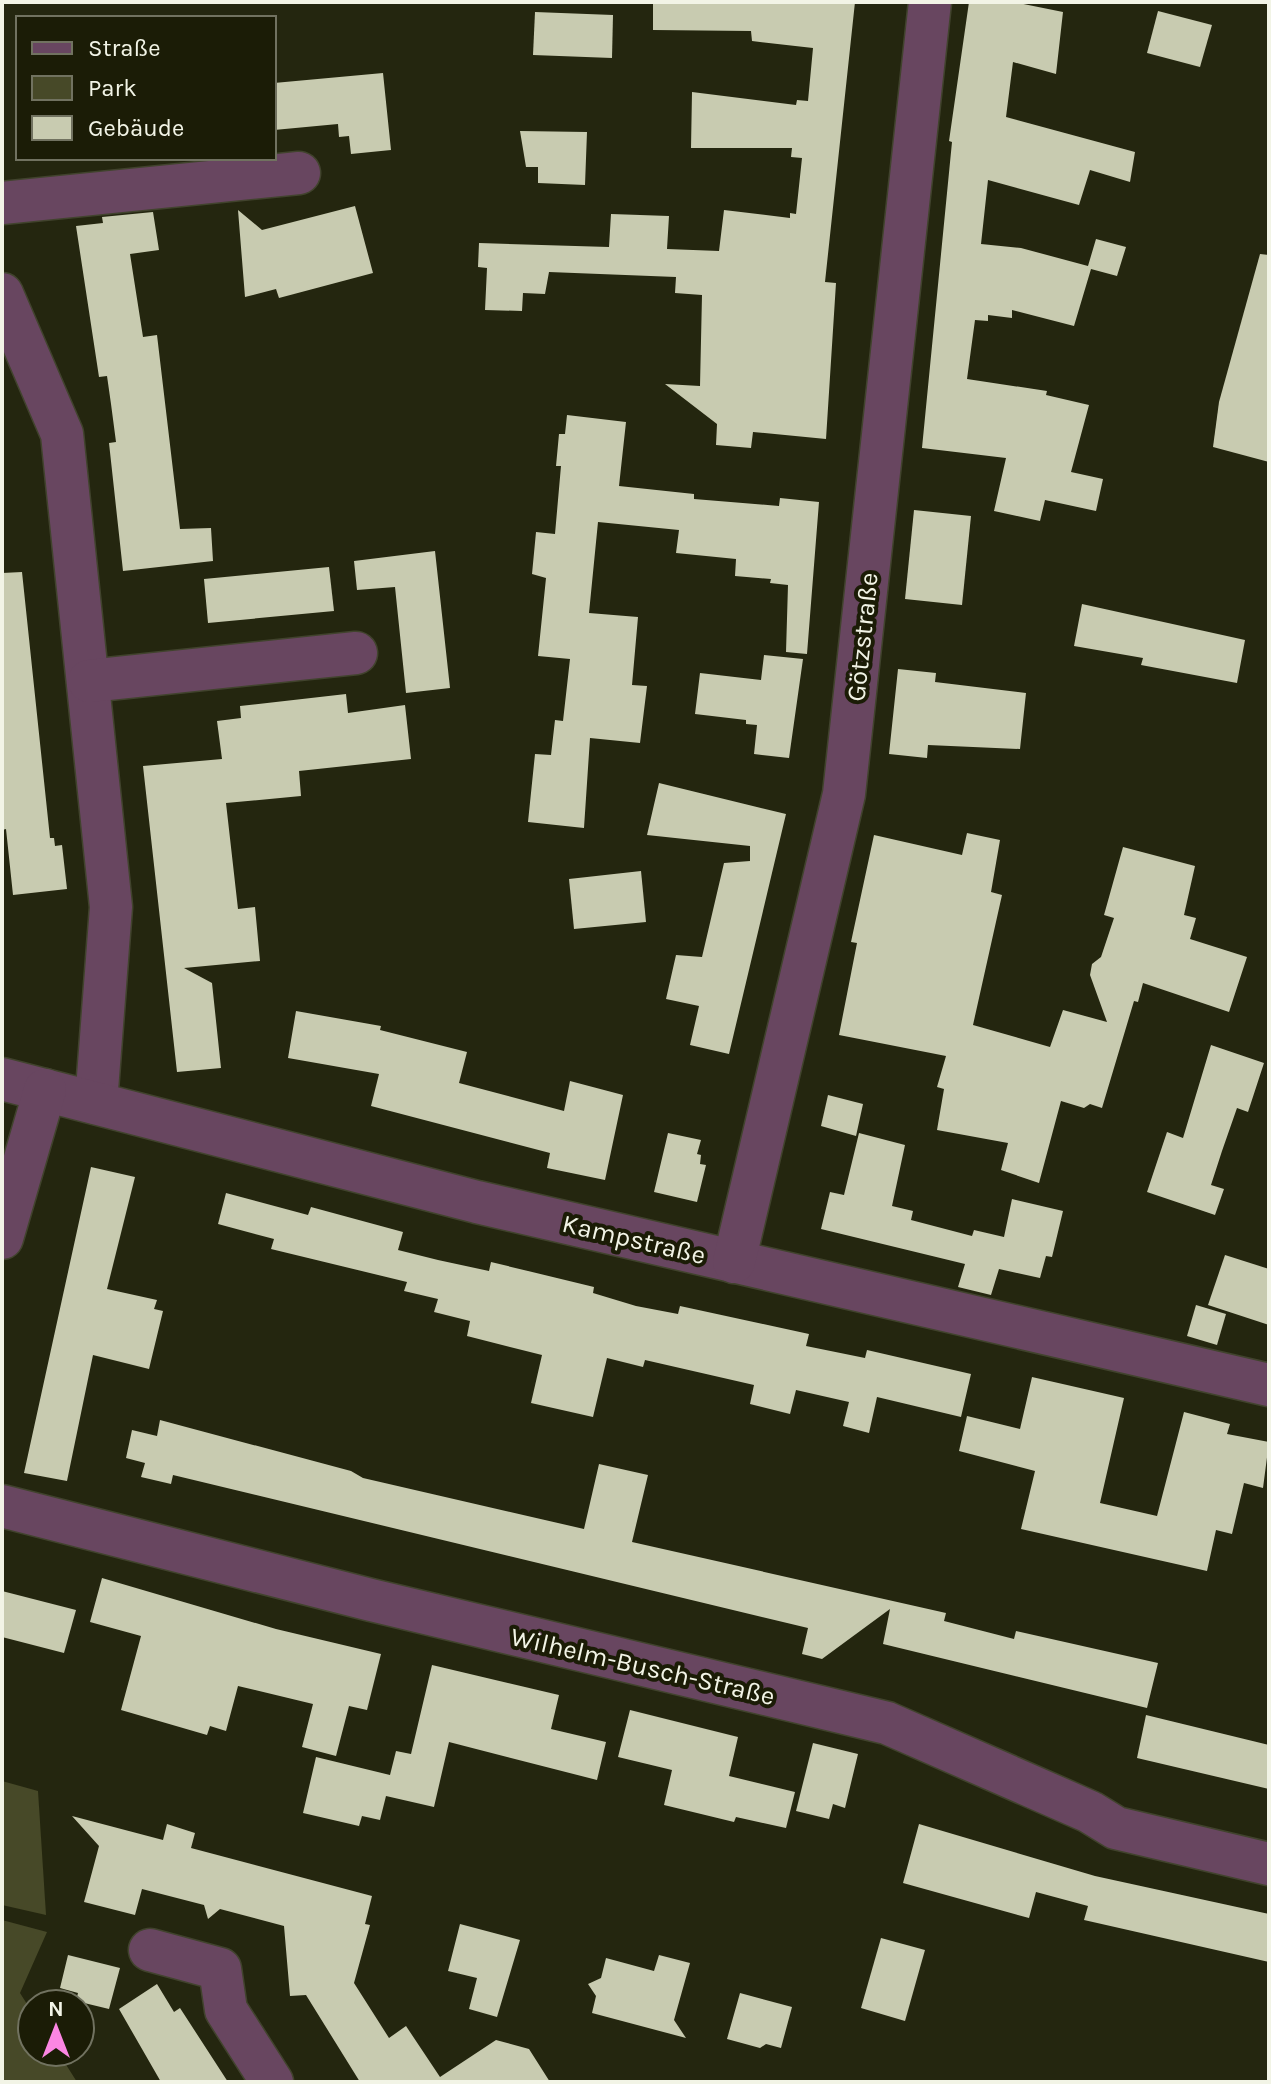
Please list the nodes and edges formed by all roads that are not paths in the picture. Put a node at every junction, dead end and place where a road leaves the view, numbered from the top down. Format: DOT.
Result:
graph roads {
  1 [pos="930,2"];
  2 [pos="299,173"];
  3 [pos="2,203"];
  4 [pos="2,294"];
  5 [pos="356,653"];
  6 [pos="89,681"];
  7 [pos="2,1079"];
  8 [pos="45,1090"];
  9 [pos="96,1103"];
  10 [pos="2,1238"];
  11 [pos="734,1262"];
  12 [pos="1269,1385"];
  13 [pos="2,1506"];
  14 [pos="1269,1864"];
  15 [pos="150,1950"];
  16 [pos="272,2082"];
  1 -- 11 [label="street, Götzstraße"];
  2 -- 3 [label="street"];
  4 -- 6 [label="street"];
  5 -- 6 [label="street"];
  6 -- 9 [label="street"];
  7 -- 8 [label="street, Kampstraße"];
  8 -- 9 [label="street, Kampstraße"];
  8 -- 10 [label="street"];
  9 -- 11 [label="street, Kampstraße"];
  11 -- 12 [label="street, Kampstraße"];
  13 -- 14 [label="street, Wilhelm-Busch-Straße"];
  15 -- 16 [label="street"];
}
